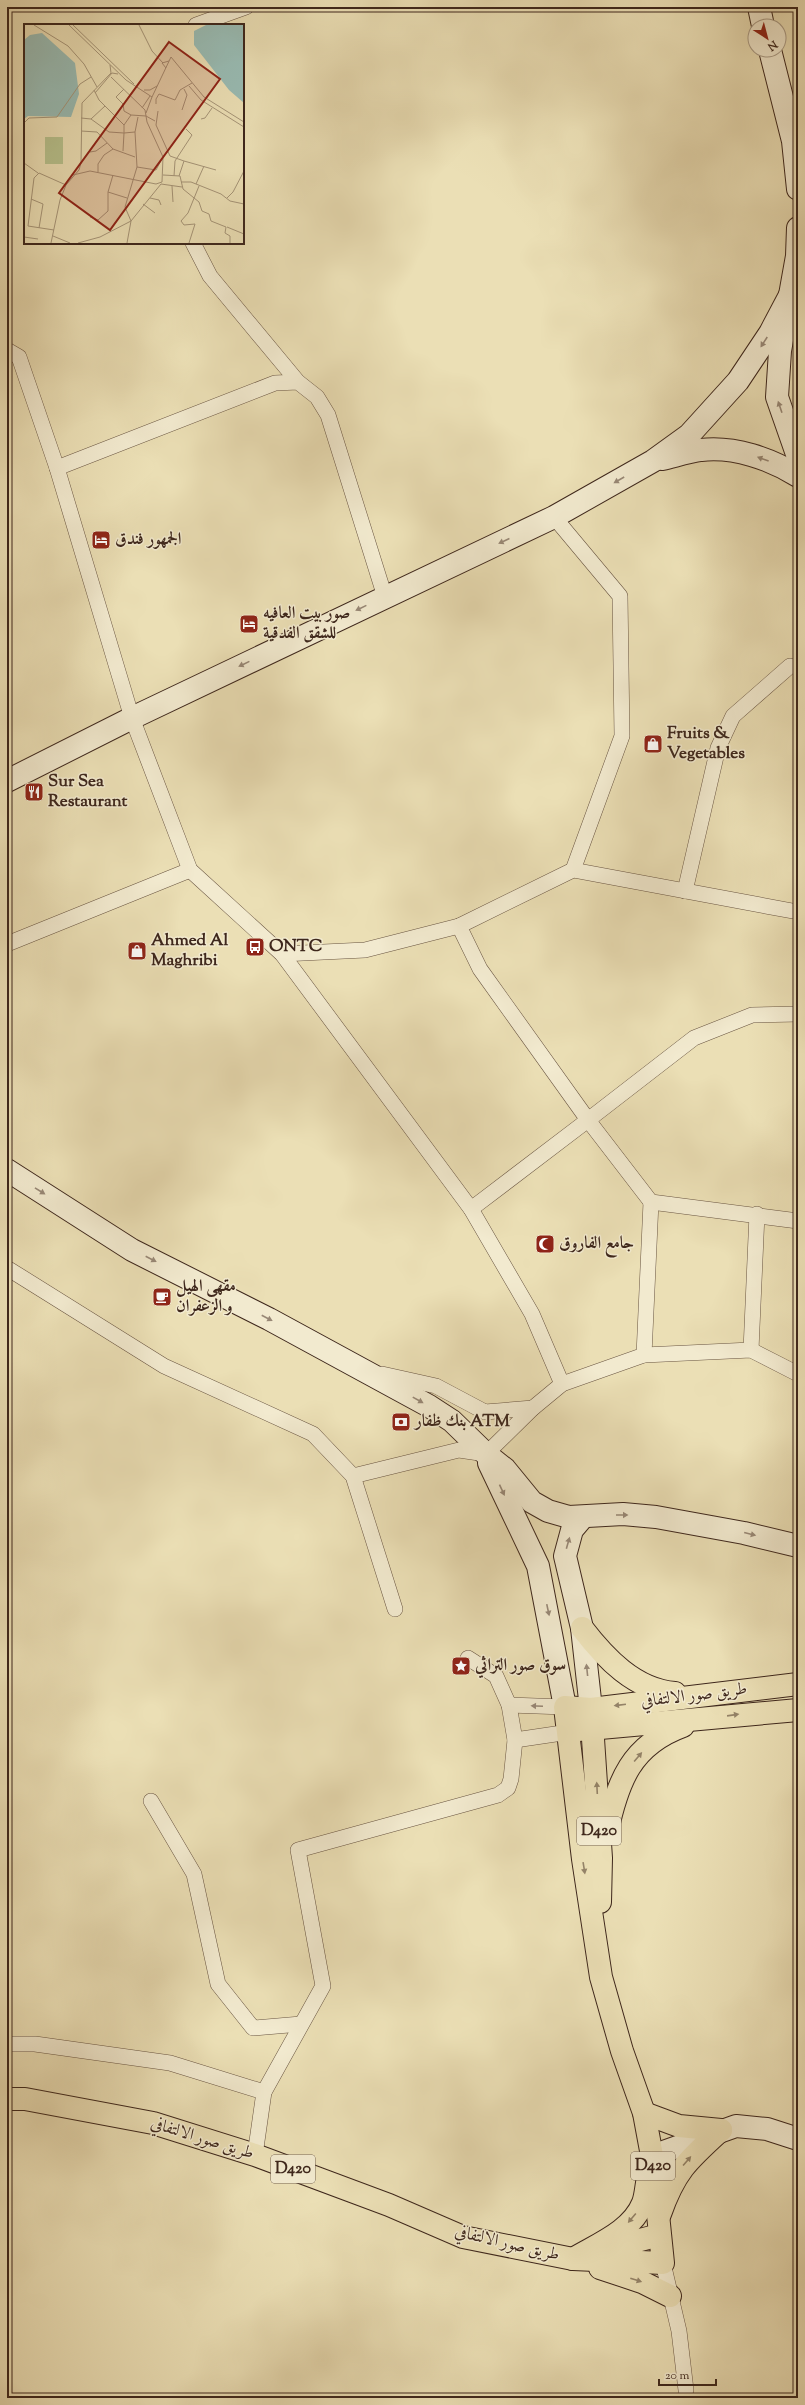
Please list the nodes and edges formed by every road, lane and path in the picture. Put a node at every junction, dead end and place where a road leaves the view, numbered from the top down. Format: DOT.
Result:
graph roads {
  1 [pos="246,7"];
  2 [pos="759,7"];
  3 [pos="761,18"];
  4 [pos="199,24"];
  5 [pos="772,58"];
  6 [pos="795,141"];
  7 [pos="798,189"];
  8 [pos="798,228"];
  9 [pos="194,244"];
  10 [pos="790,295"];
  11 [pos="7,350"];
  12 [pos="298,382"];
  13 [pos="798,457"];
  14 [pos="653,461"];
  15 [pos="57,468"];
  16 [pos="798,476"];
  17 [pos="554,517"];
  18 [pos="385,597"];
  19 [pos="790,666"];
  20 [pos="132,718"];
  21 [pos="7,781"];
  22 [pos="190,870"];
  23 [pos="572,870"];
  24 [pos="685,891"];
  25 [pos="798,912"];
  26 [pos="459,926"];
  27 [pos="7,944"];
  28 [pos="282,954"];
  29 [pos="798,1014"];
  30 [pos="588,1120"];
  31 [pos="7,1170"];
  32 [pos="651,1202"];
  33 [pos="471,1209"];
  34 [pos="757,1214"];
  35 [pos="798,1221"];
  36 [pos="7,1268"];
  37 [pos="751,1350"];
  38 [pos="644,1355"];
  39 [pos="359,1369"];
  40 [pos="798,1374"];
  41 [pos="562,1384"];
  42 [pos="533,1408"];
  43 [pos="486,1454"];
  44 [pos="353,1476"];
  45 [pos="583,1517"];
  46 [pos="798,1546"];
  47 [pos="395,1609"];
  48 [pos="582,1628"];
  49 [pos="468,1658"];
  50 [pos="798,1684"];
  51 [pos="700,1695"];
  52 [pos="509,1705"];
  53 [pos="565,1707"];
  54 [pos="798,1710"];
  55 [pos="592,1718"];
  56 [pos="702,1720"];
  57 [pos="569,1732"];
  58 [pos="515,1740"];
  59 [pos="151,1801"];
  60 [pos="601,1858"];
  61 [pos="598,1953"];
  62 [pos="301,2024"];
  63 [pos="7,2044"];
  64 [pos="264,2092"];
  65 [pos="7,2098"];
  66 [pos="644,2112"];
  67 [pos="721,2130"];
  68 [pos="798,2139"];
  69 [pos="255,2155"];
  70 [pos="652,2156"];
  71 [pos="659,2228"];
  72 [pos="573,2258"];
  73 [pos="663,2263"];
  74 [pos="670,2296"];
  75 [pos="686,2390"];
  1 -- 4 [label="street"];
  2 -- 3 [label="street"];
  5 -- 6 [label="street"];
  6 -- 7 [label="street"];
  8 -- 10 [label="street"];
  9 -- 12 [label="street"];
  13 -- 10 [label="street, one-way"];
  10 -- 14 [label="street, one-way"];
  11 -- 15 [label="street"];
  12 -- 15 [label="street"];
  12 -- 18 [label="street"];
  16 -- 14 [label="street, one-way"];
  14 -- 17 [label="street, one-way"];
  15 -- 20 [label="street"];
  17 -- 18 [label="street, one-way"];
  17 -- 23 [label="street"];
  18 -- 20 [label="street, one-way"];
  19 -- 24 [label="street"];
  20 -- 21 [label="street"];
  20 -- 22 [label="street"];
  22 -- 27 [label="street"];
  22 -- 28 [label="street"];
  23 -- 24 [label="street"];
  23 -- 26 [label="street"];
  24 -- 25 [label="street"];
  26 -- 28 [label="street"];
  26 -- 30 [label="street"];
  28 -- 33 [label="street"];
  29 -- 30 [label="street"];
  30 -- 32 [label="street"];
  30 -- 33 [label="street"];
  31 -- 39 [label="street, one-way"];
  32 -- 34 [label="street"];
  32 -- 38 [label="street"];
  33 -- 41 [label="street"];
  34 -- 35 [label="street"];
  34 -- 37 [label="street"];
  36 -- 44 [label="street"];
  37 -- 38 [label="street"];
  37 -- 40 [label="street"];
  38 -- 41 [label="street"];
  39 -- 42 [label="street"];
  39 -- 43 [label="street, one-way"];
  41 -- 42 [label="street"];
  42 -- 43 [label="street"];
  43 -- 44 [label="street"];
  43 -- 45 [label="street"];
  43 -- 53 [label="street, one-way"];
  44 -- 47 [label="street"];
  45 -- 46 [label="street, one-way"];
  48 -- 45 [label="street, one-way"];
  48 -- 51 [label="main road"];
  55 -- 48 [label="street, one-way"];
  49 -- 52 [label="street"];
  50 -- 51 [label="main road, طريق صور الالتفافي"];
  51 -- 55 [label="main road, طريق صور الالتفافي, one-way"];
  53 -- 52 [label="street, one-way"];
  52 -- 58 [label="street"];
  53 -- 55 [label="main road, طريق صور الالتفافي"];
  53 -- 57 [label="main road, D420"];
  56 -- 54 [label="main road, طريق صور الالتفافي, one-way"];
  55 -- 56 [label="main road, طريق صور الالتفافي"];
  55 -- 57 [label="main road, طريق صور الالتفافي"];
  60 -- 55 [label="main road, D420, one-way"];
  60 -- 56 [label="main road, one-way"];
  57 -- 58 [label="street"];
  57 -- 61 [label="main road, D420, one-way"];
  58 -- 62 [label="street"];
  59 -- 62 [label="street"];
  60 -- 61 [label="main road, D420"];
  61 -- 66 [label="main road, D420"];
  62 -- 64 [label="street"];
  63 -- 64 [label="street"];
  64 -- 69 [label="street"];
  65 -- 69 [label="main road, طريق صور الالتفافي / D420"];
  66 -- 67 [label="main road"];
  66 -- 70 [label="main road, D420"];
  67 -- 68 [label="street"];
  67 -- 70 [label="street"];
  71 -- 67 [label="main road, one-way"];
  69 -- 72 [label="main road, طريق صور الالتفافي / D420"];
  70 -- 71 [label="main road, D420"];
  70 -- 72 [label="main road, one-way"];
  71 -- 72 [label="main road, طريق صور الالتفافي / D420"];
  71 -- 73 [label="main road, D420"];
  72 -- 73 [label="main road, طريق صور الالتفافي / D420"];
  72 -- 74 [label="main road, one-way"];
  73 -- 74 [label="street"];
  74 -- 75 [label="street"];
}
